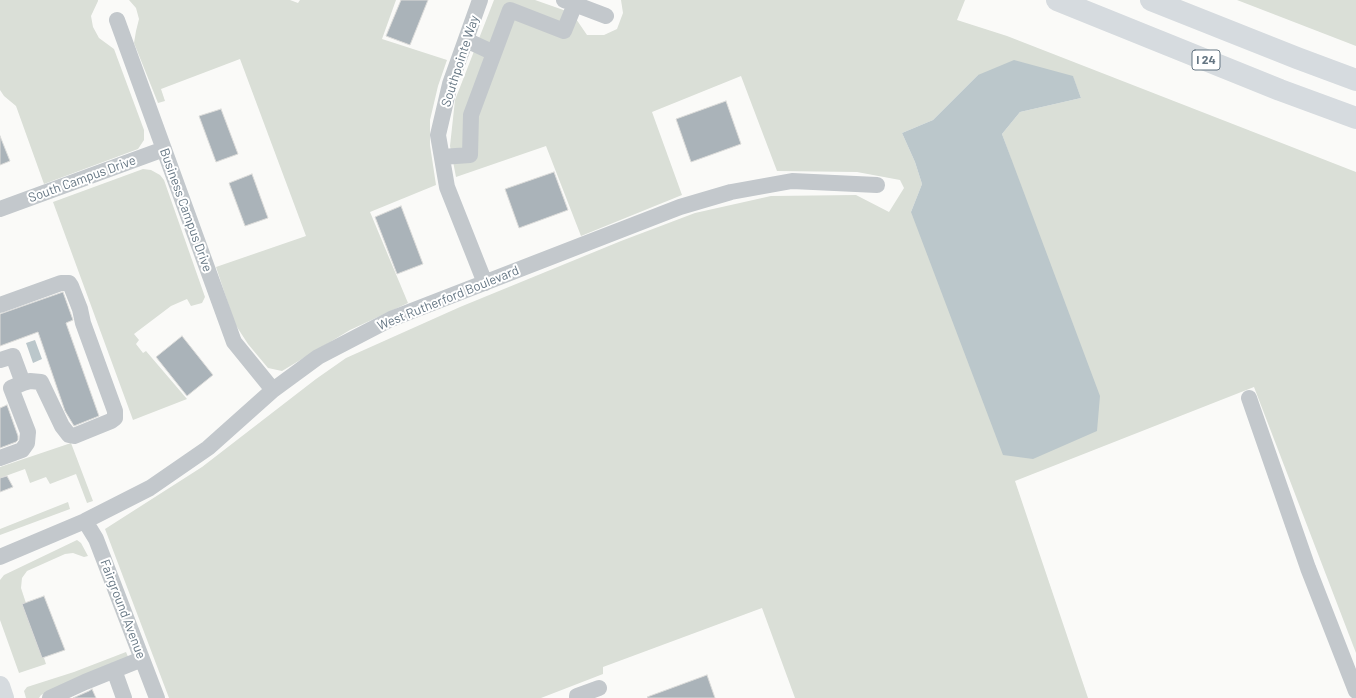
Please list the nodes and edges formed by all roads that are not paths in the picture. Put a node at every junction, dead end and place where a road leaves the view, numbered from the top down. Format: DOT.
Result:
graph roads {
  1 [pos="480,0"];
  2 [pos="1057,0"];
  3 [pos="1151,0"];
  4 [pos="569,2"];
  5 [pos="606,16"];
  6 [pos="117,20"];
  7 [pos="466,40"];
  8 [pos="494,53"];
  9 [pos="1356,80"];
  10 [pos="1356,118"];
  11 [pos="164,149"];
  12 [pos="442,156"];
  13 [pos="876,185"];
  14 [pos="0,209"];
  15 [pos="485,282"];
  16 [pos="0,305"];
  17 [pos="0,360"];
  18 [pos="11,387"];
  19 [pos="273,390"];
  20 [pos="1249,398"];
  21 [pos="0,458"];
  22 [pos="85,521"];
  23 [pos="0,557"];
  24 [pos="142,659"];
  25 [pos="114,670"];
  26 [pos="0,686"];
  27 [pos="599,688"];
  28 [pos="1356,691"];
  29 [pos="4,698"];
  30 [pos="50,698"];
  31 [pos="124,698"];
  32 [pos="157,698"];
  33 [pos="577,698"];
  1 -- 7 [label="street, Southpointe Way"];
  2 -- 10 [label="highway, I 24"];
  3 -- 9 [label="highway"];
  4 -- 5 [label="street"];
  4 -- 8 [label="street"];
  6 -- 11 [label="street, Business Campus Drive"];
  7 -- 8 [label="street"];
  7 -- 12 [label="street, Southpointe Way"];
  8 -- 12 [label="street"];
  11 -- 14 [label="street, South Campus Drive"];
  11 -- 19 [label="street, Business Campus Drive"];
  12 -- 15 [label="street, Southpointe Way"];
  13 -- 15 [label="street, West Rutherford Boulevard"];
  15 -- 19 [label="street, West Rutherford Boulevard"];
  16 -- 18 [label="street"];
  17 -- 18 [label="street"];
  18 -- 21 [label="street"];
  19 -- 22 [label="street, West Rutherford Boulevard"];
  20 -- 28 [label="street"];
  22 -- 23 [label="street, West Rutherford Boulevard"];
  22 -- 24 [label="street, Fairground Avenue"];
  24 -- 25 [label="street"];
  24 -- 32 [label="street, Fairground Avenue"];
  25 -- 30 [label="street"];
  25 -- 31 [label="street"];
  26 -- 29 [label="main road"];
  27 -- 33 [label="street"];
}
